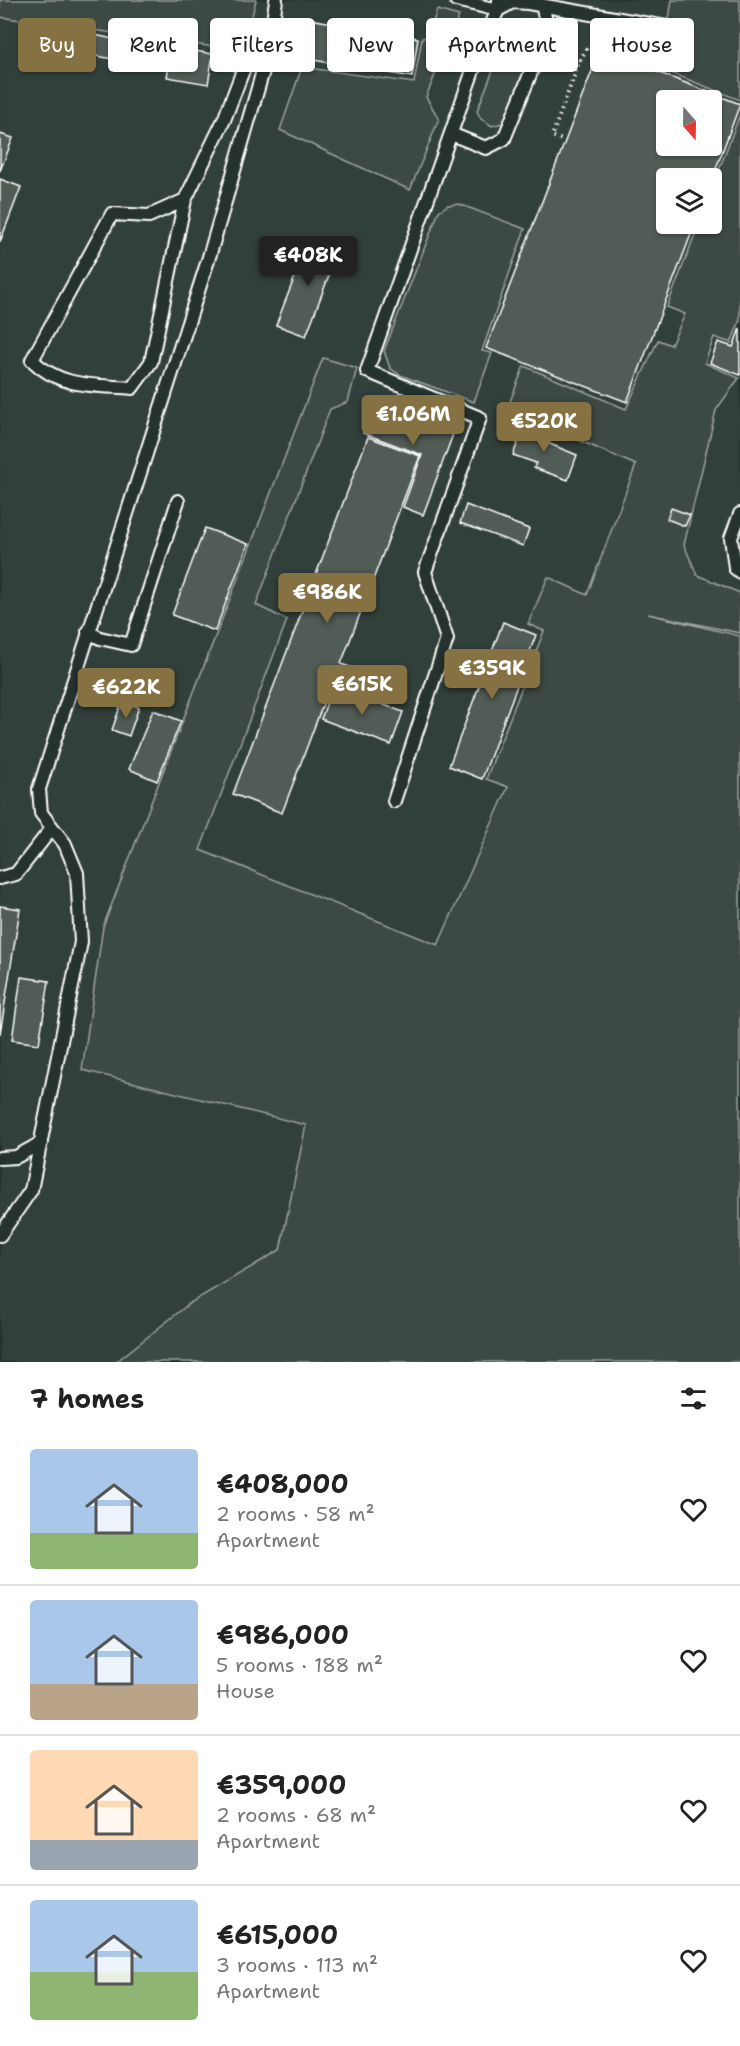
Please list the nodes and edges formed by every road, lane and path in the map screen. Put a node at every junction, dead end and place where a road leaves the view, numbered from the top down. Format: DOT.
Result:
graph roads {
  1 [pos="276,0"];
  2 [pos="456,0"];
  3 [pos="499,5"];
  4 [pos="542,5"];
  5 [pos="273,18"];
  6 [pos="615,18"];
  7 [pos="590,45"];
  8 [pos="580,60"];
  9 [pos="242,72"];
  10 [pos="263,72"];
  11 [pos="451,134"];
  12 [pos="185,200"];
  13 [pos="178,501"];
  14 [pos="740,514"];
  15 [pos="740,572"];
  16 [pos="88,633"];
  17 [pos="394,801"];
  18 [pos="52,828"];
  19 [pos="0,878"];
  20 [pos="41,1143"];
  21 [pos="0,1158"];
  22 [pos="0,1235"];
  1 -- 5 [label="lane"];
  2 -- 3 [label="lane"];
  3 -- 4 [label="lane"];
  3 -- 11 [label="lane"];
  4 -- 6 [label="lane"];
  4 -- 11 [label="lane"];
  7 -- 8 [label="path"];
  9 -- 12 [label="lane"];
  10 -- 16 [label="lane"];
  11 -- 17 [label="lane"];
  12 -- 12 [label="lane"];
  13 -- 16 [label="lane"];
  14 -- 15 [label="lane"];
  16 -- 18 [label="lane"];
  18 -- 19 [label="lane"];
  18 -- 20 [label="lane"];
  20 -- 21 [label="lane"];
  20 -- 22 [label="lane"];
}
